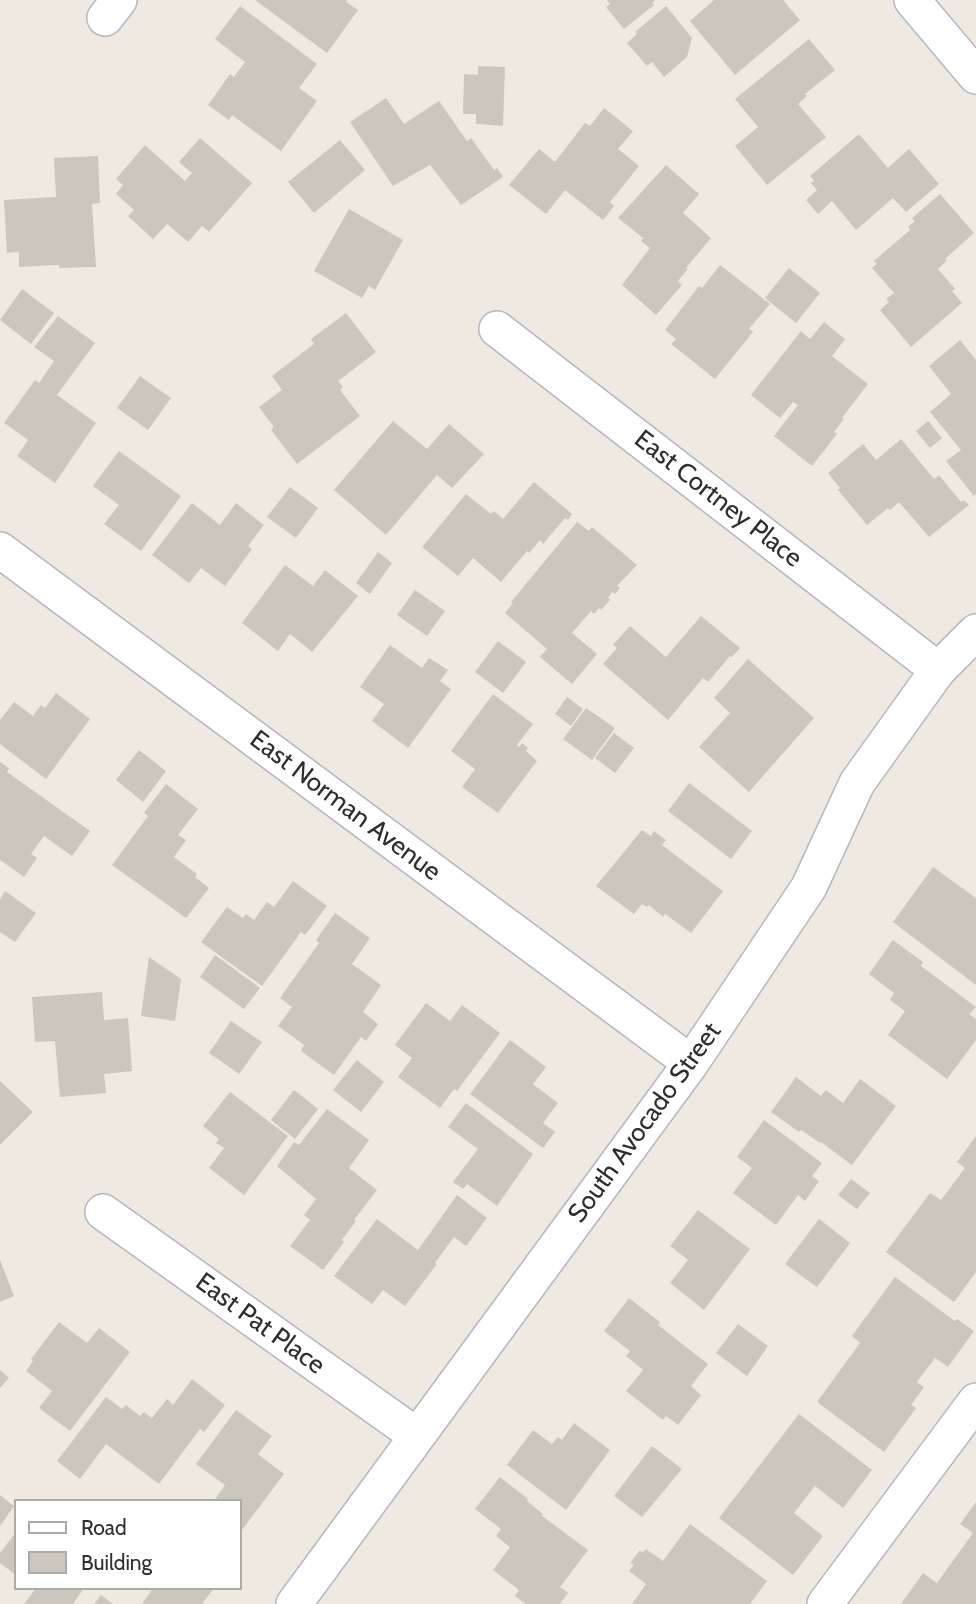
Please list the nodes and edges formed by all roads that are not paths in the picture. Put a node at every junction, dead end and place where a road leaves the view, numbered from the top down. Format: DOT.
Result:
graph roads {
  1 [pos="912,0"];
  2 [pos="976,76"];
  3 [pos="497,329"];
  4 [pos="4,562"];
  5 [pos="976,632"];
  6 [pos="939,670"];
  7 [pos="691,1063"];
  8 [pos="103,1212"];
  9 [pos="976,1401"];
  10 [pos="417,1436"];
  11 [pos="294,1604"];
  12 [pos="825,1604"];
  1 -- 2 [label="street"];
  3 -- 6 [label="street, East Cortney Place"];
  4 -- 7 [label="street, East Norman Avenue"];
  5 -- 6 [label="street, South Avocado Street"];
  6 -- 7 [label="street, South Avocado Street"];
  7 -- 10 [label="street, South Avocado Street"];
  8 -- 10 [label="street, East Pat Place"];
  9 -- 12 [label="street"];
  10 -- 11 [label="street, South Avocado Street"];
}
